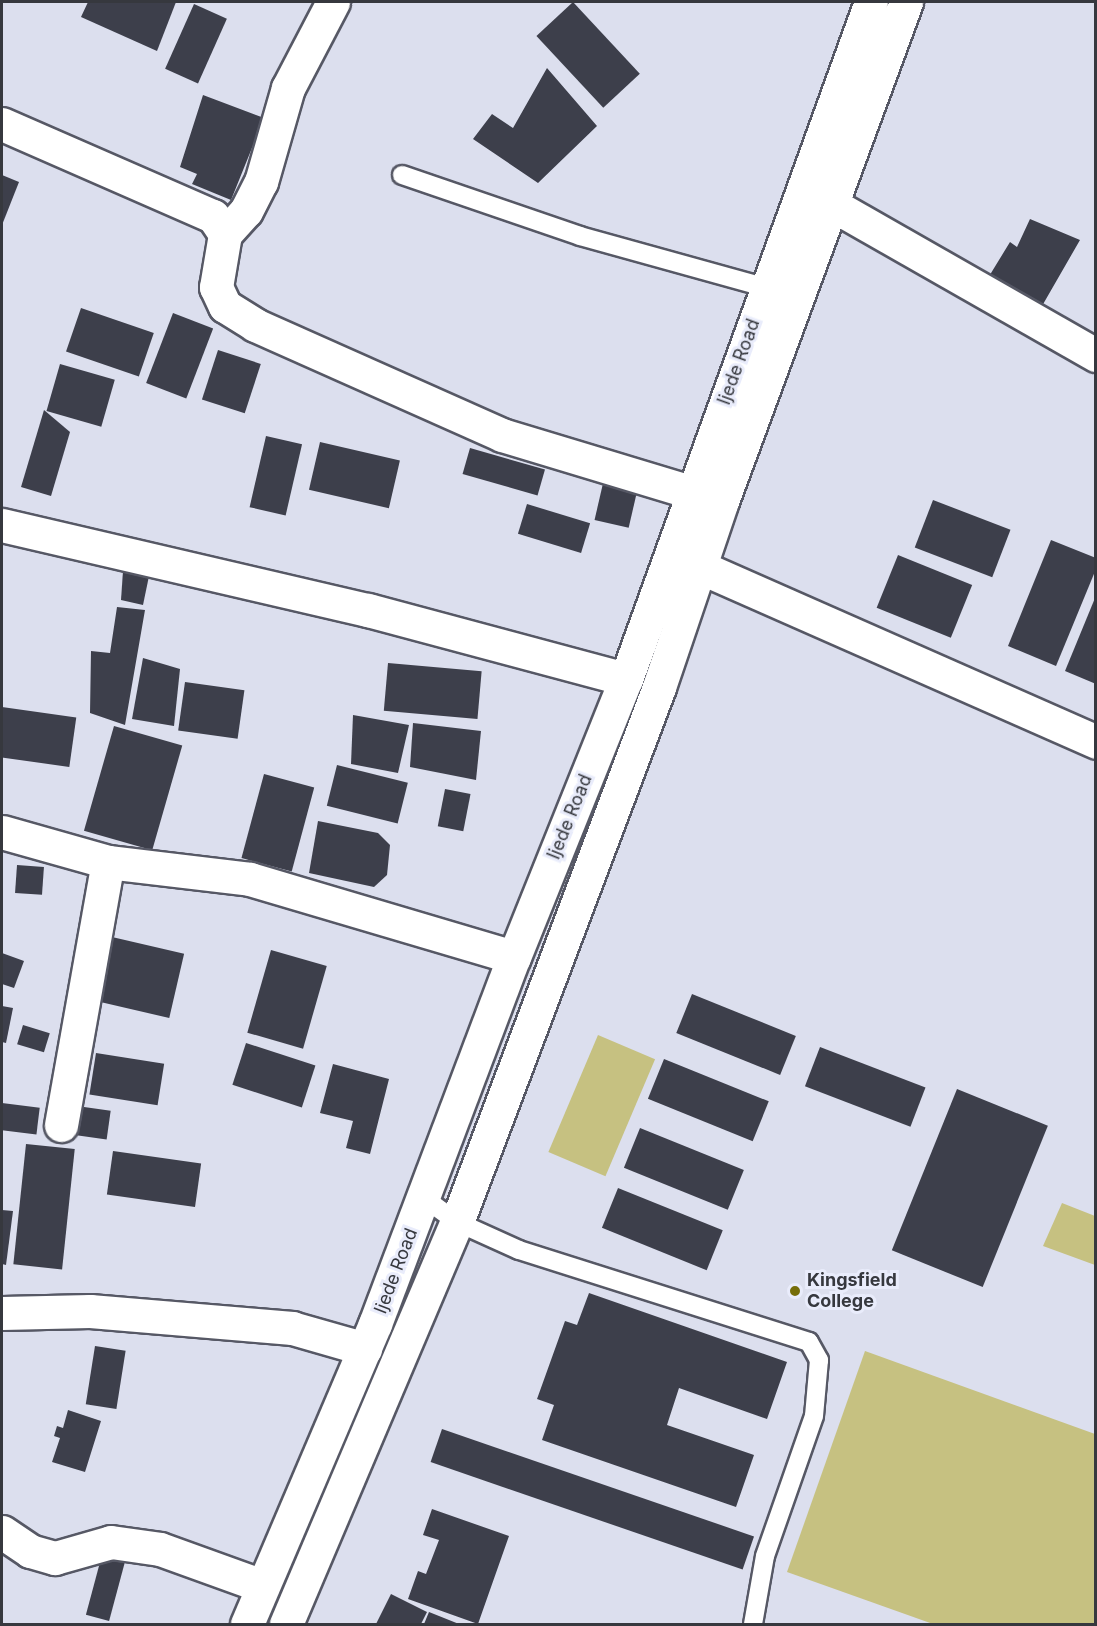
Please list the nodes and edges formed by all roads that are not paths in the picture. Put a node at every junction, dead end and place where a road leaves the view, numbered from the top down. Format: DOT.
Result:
graph roads {
  1 [pos="333,2"];
  2 [pos="871,2"];
  3 [pos="906,2"];
  4 [pos="2,124"];
  5 [pos="402,175"];
  6 [pos="831,204"];
  7 [pos="225,234"];
  8 [pos="782,291"];
  9 [pos="1094,353"];
  10 [pos="691,492"];
  11 [pos="2,525"];
  12 [pos="700,567"];
  13 [pos="626,679"];
  14 [pos="1095,742"];
  15 [pos="2,832"];
  16 [pos="108,862"];
  17 [pos="514,957"];
  18 [pos="61,1125"];
  19 [pos="424,1198"];
  20 [pos="457,1222"];
  21 [pos="2,1313"];
  22 [pos="365,1349"];
  23 [pos="2,1532"];
  24 [pos="263,1586"];
  25 [pos="247,1624"];
  26 [pos="286,1624"];
  27 [pos="753,1624"];
  1 -- 7 [label="street"];
  2 -- 8 [label="street, Ijede Road"];
  3 -- 6 [label="street, Ijede Road"];
  4 -- 7 [label="street"];
  5 -- 8 [label="lane"];
  6 -- 8 [label="street, Ijede Road"];
  6 -- 9 [label="street"];
  7 -- 10 [label="street"];
  8 -- 10 [label="street, Ijede Road"];
  8 -- 12 [label="street, Ijede Road"];
  10 -- 13 [label="street, Ijede Road"];
  11 -- 13 [label="street"];
  12 -- 14 [label="street"];
  12 -- 20 [label="street, Ijede Road"];
  13 -- 17 [label="street, Ijede Road"];
  15 -- 16 [label="street"];
  16 -- 17 [label="street"];
  16 -- 18 [label="street"];
  17 -- 19 [label="street, Ijede Road"];
  19 -- 20 [label="lane"];
  19 -- 22 [label="street, Ijede Road"];
  20 -- 26 [label="street, Ijede Road"];
  20 -- 27 [label="lane"];
  21 -- 22 [label="street"];
  22 -- 24 [label="street, Ijede Road"];
  23 -- 24 [label="street"];
  24 -- 25 [label="street, Ijede Road"];
}
